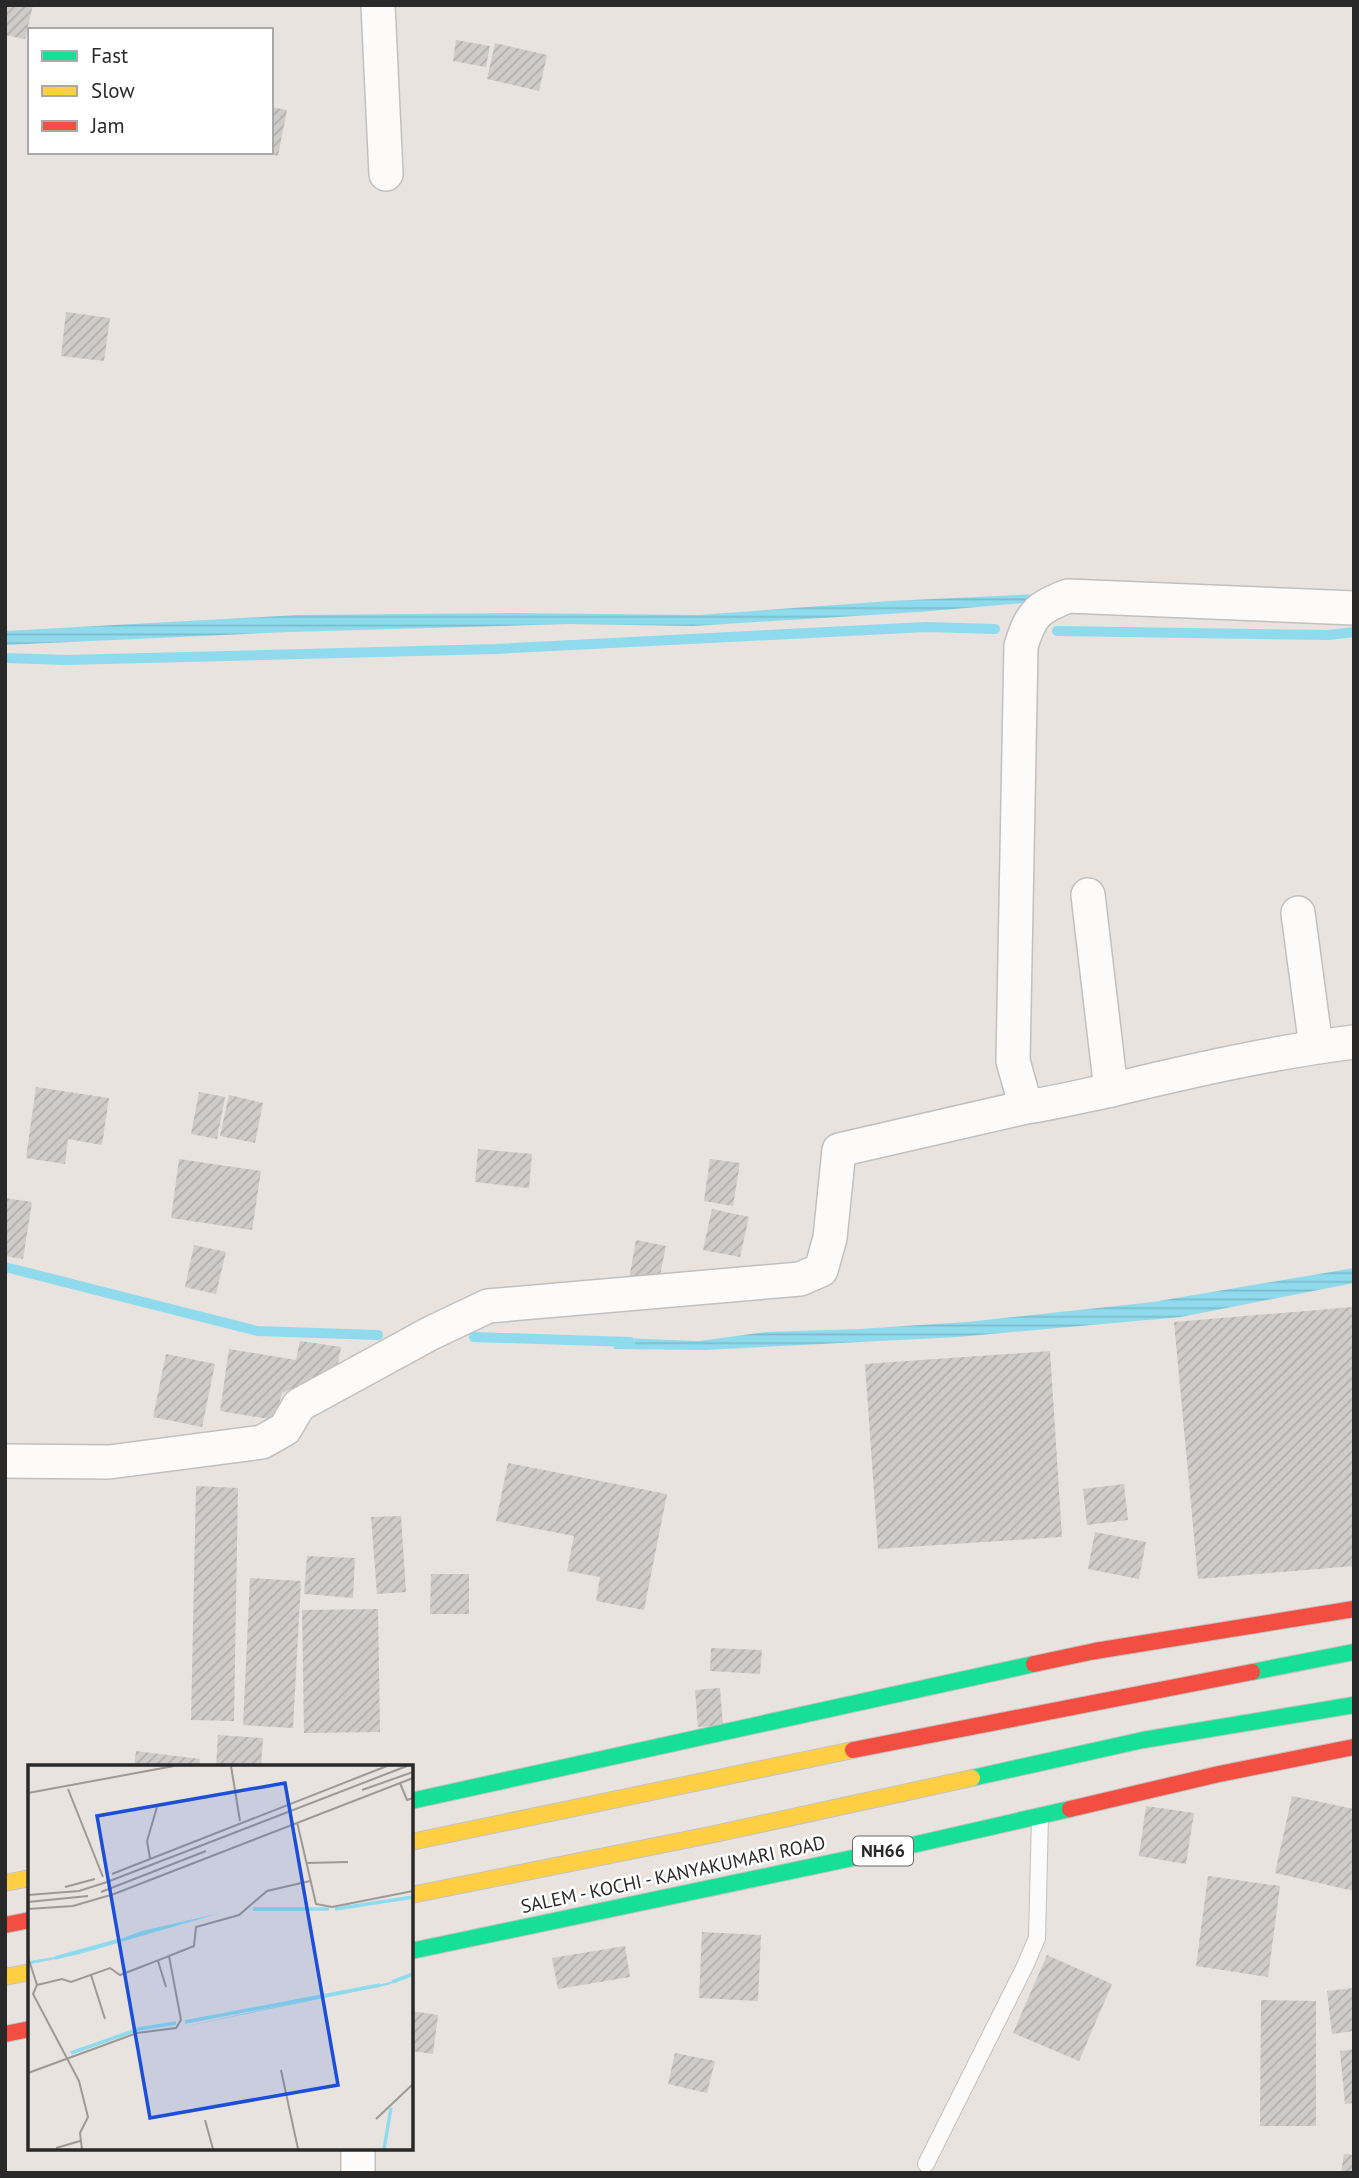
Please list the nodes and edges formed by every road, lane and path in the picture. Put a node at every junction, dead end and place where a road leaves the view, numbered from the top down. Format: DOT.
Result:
graph roads {
  1 [pos="378,5"];
  2 [pos="386,174"];
  3 [pos="1354,608"];
  4 [pos="1088,895"];
  5 [pos="1298,912"];
  6 [pos="1354,1042"];
  7 [pos="1316,1046"];
  8 [pos="1111,1090"];
  9 [pos="1026,1107"];
  10 [pos="5,1461"];
  11 [pos="1354,1609"];
  12 [pos="1354,1652"];
  13 [pos="1354,1705"];
  14 [pos="1354,1747"];
  15 [pos="413,1801"];
  16 [pos="1040,1815"];
  17 [pos="413,1842"];
  18 [pos="28,1878"];
  19 [pos="5,1883"];
  20 [pos="413,1895"];
  21 [pos="28,1920"];
  22 [pos="5,1925"];
  23 [pos="413,1951"];
  24 [pos="28,1972"];
  25 [pos="5,1977"];
  26 [pos="28,2029"];
  27 [pos="5,2034"];
  28 [pos="358,2150"];
  29 [pos="926,2164"];
  30 [pos="358,2173"];
  1 -- 2 [label="street"];
  3 -- 9 [label="street"];
  4 -- 8 [label="street"];
  5 -- 7 [label="street"];
  6 -- 7 [label="street"];
  7 -- 8 [label="street"];
  8 -- 9 [label="street"];
  9 -- 10 [label="street"];
  11 -- 15 [label="highway"];
  12 -- 17 [label="highway"];
  13 -- 20 [label="highway"];
  14 -- 16 [label="highway, SALEM - KOCHI - KANYAKUMARI ROAD / NH66"];
  16 -- 23 [label="highway, SALEM - KOCHI - KANYAKUMARI ROAD / NH66"];
  16 -- 29 [label="lane"];
  18 -- 19 [label="highway"];
  21 -- 22 [label="highway"];
  24 -- 25 [label="highway"];
  26 -- 27 [label="highway"];
  28 -- 30 [label="street"];
}
